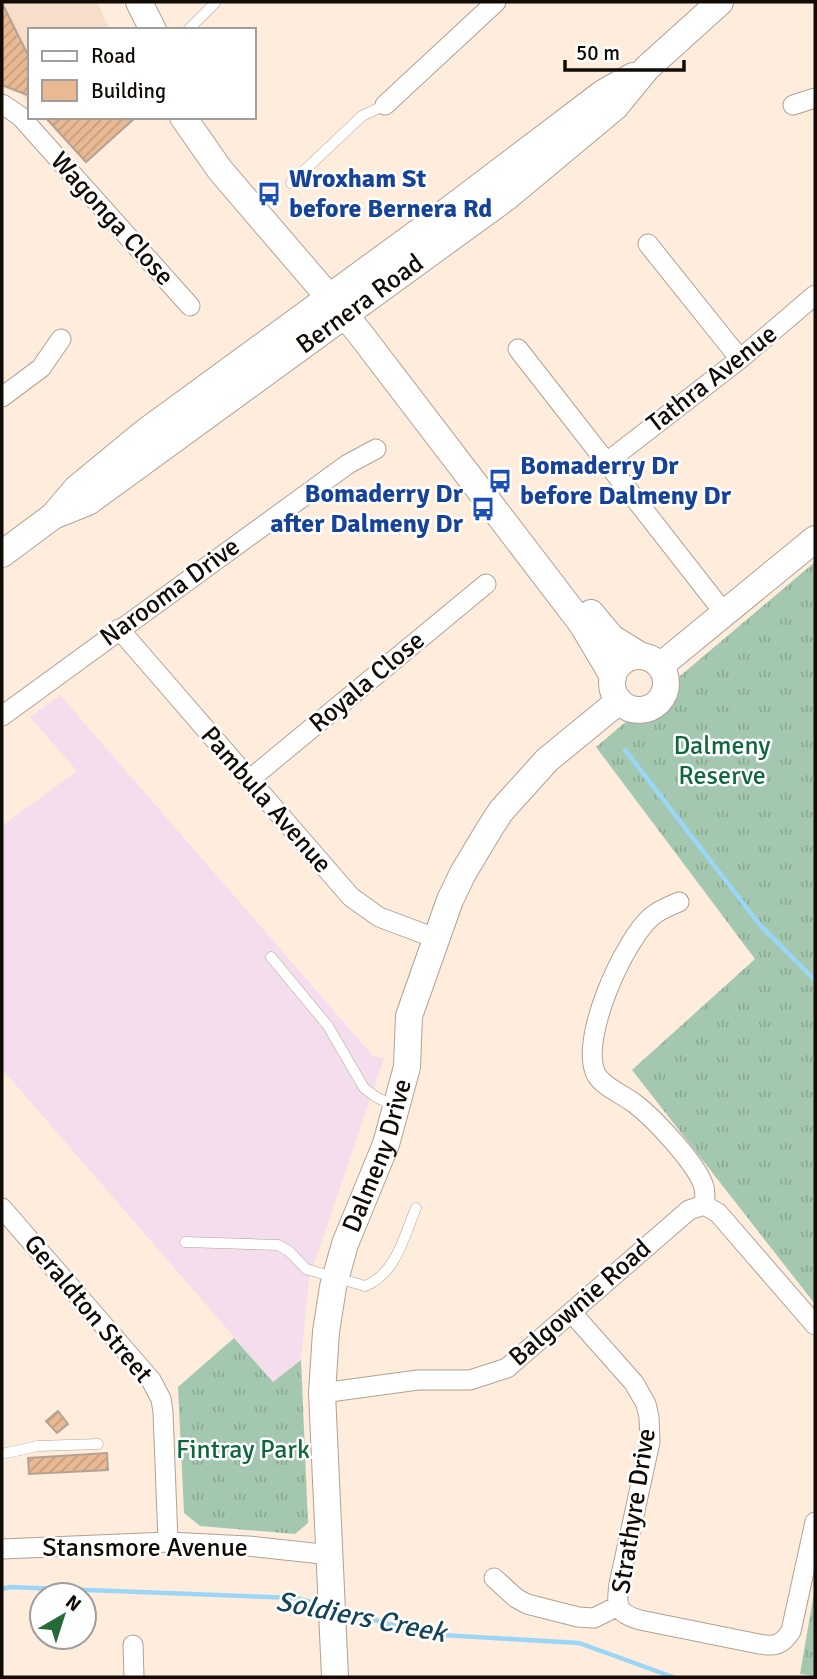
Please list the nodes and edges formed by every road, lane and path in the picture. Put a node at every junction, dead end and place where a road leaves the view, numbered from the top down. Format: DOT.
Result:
graph roads {
  1 [pos="122,2"];
  2 [pos="139,2"];
  3 [pos="216,2"];
  4 [pos="496,2"];
  5 [pos="720,2"];
  6 [pos="135,28"];
  7 [pos="152,28"];
  8 [pos="190,28"];
  9 [pos="815,98"];
  10 [pos="2,104"];
  11 [pos="385,105"];
  12 [pos="793,105"];
  13 [pos="184,119"];
  14 [pos="202,119"];
  15 [pos="291,183"];
  16 [pos="648,244"];
  17 [pos="815,295"];
  18 [pos="344,301"];
  19 [pos="190,306"];
  20 [pos="61,339"];
  21 [pos="518,349"];
  22 [pos="740,359"];
  23 [pos="2,397"];
  24 [pos="376,449"];
  25 [pos="607,462"];
  26 [pos="815,539"];
  27 [pos="2,554"];
  28 [pos="486,584"];
  29 [pos="725,614"];
  30 [pos="119,629"];
  31 [pos="651,661"];
  32 [pos="616,689"];
  33 [pos="2,716"];
  34 [pos="249,780"];
  35 [pos="679,902"];
  36 [pos="435,938"];
  37 [pos="271,957"];
  38 [pos="396,1107"];
  39 [pos="704,1205"];
  40 [pos="2,1208"];
  41 [pos="416,1208"];
  42 [pos="185,1242"];
  43 [pos="335,1278"];
  44 [pos="572,1313"];
  45 [pos="815,1325"];
  46 [pos="322,1393"];
  47 [pos="98,1444"];
  48 [pos="2,1454"];
  49 [pos="815,1522"];
  50 [pos="168,1542"];
  51 [pos="2,1549"];
  52 [pos="331,1555"];
  53 [pos="494,1578"];
  54 [pos="618,1606"];
  55 [pos="133,1645"];
  56 [pos="134,1677"];
  57 [pos="335,1677"];
  1 -- 6 [label="street"];
  2 -- 7 [label="street"];
  3 -- 8 [label="lane"];
  4 -- 11 [label="street"];
  5 -- 18 [label="street, Bernera Road"];
  9 -- 12 [label="street"];
  10 -- 19 [label="street, Wagonga Close"];
  11 -- 15 [label="lane"];
  13 -- 18 [label="street"];
  14 -- 18 [label="street"];
  16 -- 22 [label="street"];
  17 -- 22 [label="street, Tathra Avenue"];
  18 -- 27 [label="street, Bernera Road"];
  18 -- 31 [label="street"];
  18 -- 32 [label="street"];
  20 -- 23 [label="street"];
  21 -- 25 [label="street"];
  22 -- 25 [label="street, Tathra Avenue"];
  24 -- 30 [label="street, Narooma Drive"];
  25 -- 29 [label="street"];
  26 -- 29 [label="street"];
  28 -- 34 [label="street, Royala Close"];
  29 -- 31 [label="street"];
  30 -- 33 [label="street, Narooma Drive"];
  30 -- 34 [label="street, Pambula Avenue"];
  31 -- 32 [label="street"];
  31 -- 32 [label="street"];
  32 -- 36 [label="street, Dalmeny Drive"];
  34 -- 36 [label="street, Pambula Avenue"];
  35 -- 39 [label="street"];
  36 -- 38 [label="street, Dalmeny Drive"];
  37 -- 38 [label="lane"];
  38 -- 43 [label="street, Dalmeny Drive"];
  39 -- 44 [label="street, Balgownie Road"];
  39 -- 45 [label="street"];
  40 -- 50 [label="street, Geraldton Street"];
  41 -- 43 [label="lane"];
  42 -- 43 [label="lane"];
  43 -- 46 [label="street, Dalmeny Drive"];
  44 -- 46 [label="street, Balgownie Road"];
  44 -- 54 [label="street, Strathyre Drive"];
  46 -- 52 [label="street, Dalmeny Drive"];
  47 -- 48 [label="lane"];
  49 -- 54 [label="street, Strathyre Drive"];
  50 -- 51 [label="street, Stansmore Avenue"];
  50 -- 52 [label="street, Stansmore Avenue"];
  52 -- 57 [label="street, Dalmeny Drive"];
  53 -- 54 [label="street"];
  55 -- 56 [label="street"];
}
